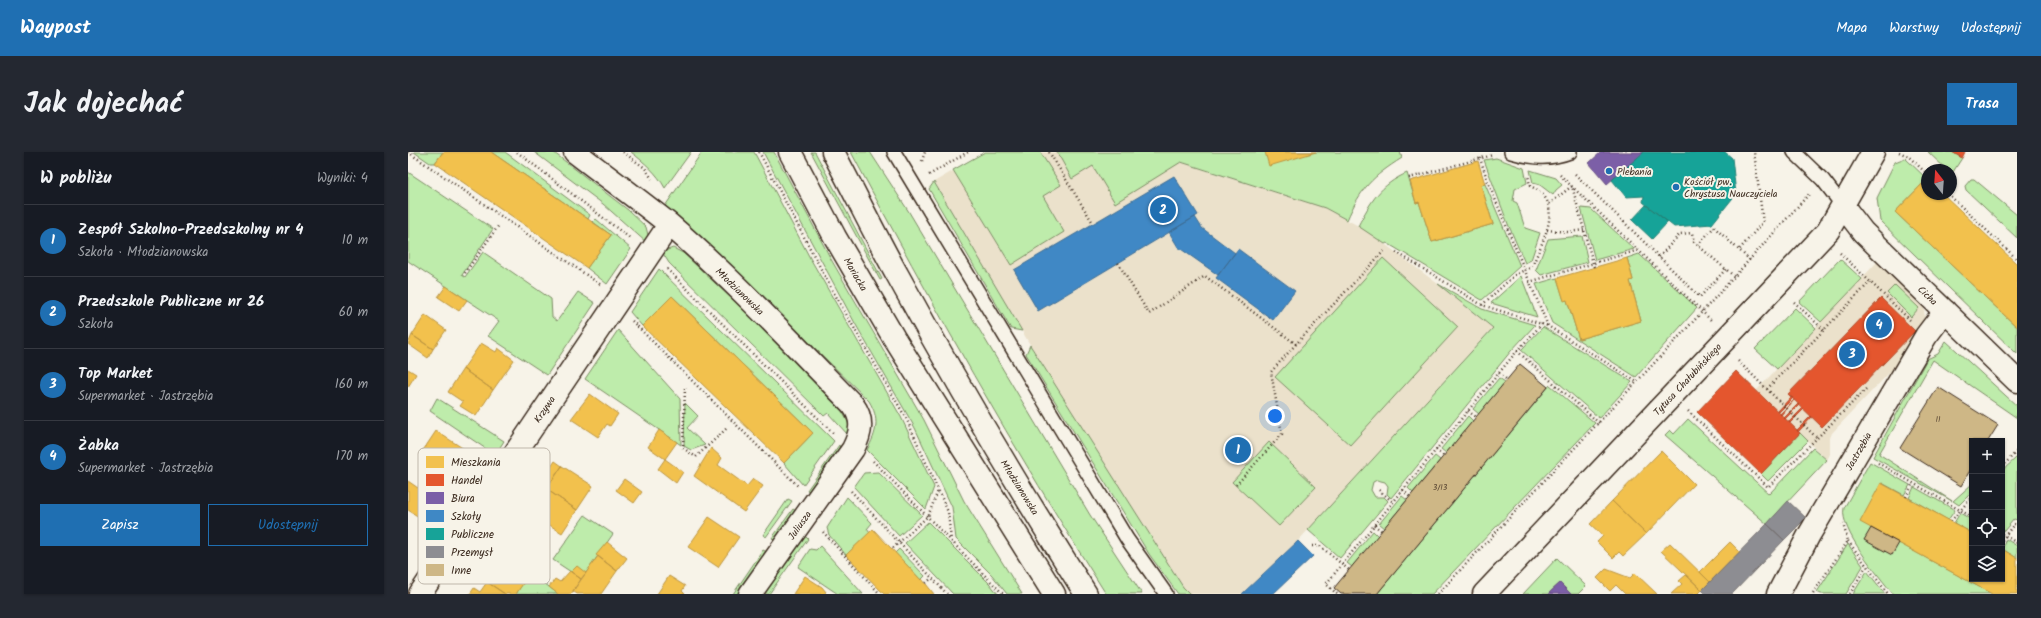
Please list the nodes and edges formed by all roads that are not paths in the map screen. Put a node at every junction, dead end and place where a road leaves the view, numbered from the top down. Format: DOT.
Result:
graph roads {
  1 [pos="575,152"];
  2 [pos="790,152"];
  3 [pos="833,152"];
  4 [pos="894,152"];
  5 [pos="1511,152"];
  6 [pos="1570,152"];
  7 [pos="1794,152"];
  8 [pos="1873,152"];
  9 [pos="1843,206"];
  10 [pos="669,225"];
  11 [pos="1945,311"];
  12 [pos="2017,381"];
  13 [pos="518,448"];
  14 [pos="852,449"];
  15 [pos="427,584"];
  16 [pos="420,594"];
  17 [pos="750,594"];
  18 [pos="1054,594"];
  19 [pos="1086,594"];
  20 [pos="1166,594"];
  21 [pos="1484,594"];
  22 [pos="1778,594"];
  1 -- 10 [label="street, Młodzianowska"];
  2 -- 18 [label="street, Mariacka"];
  3 -- 19 [label="street, Młodzianowska"];
  4 -- 20 [label="lane"];
  5 -- 6 [label="lane"];
  7 -- 9 [label="lane"];
  8 -- 9 [label="street, Tytusa Chałubińskiego"];
  9 -- 11 [label="street, Cicha"];
  9 -- 21 [label="street, Tytusa Chałubińskiego"];
  10 -- 13 [label="street, Krzywa"];
  10 -- 14 [label="street, Młodzianowska"];
  11 -- 12 [label="street, Cicha"];
  11 -- 22 [label="street, Jastrzębia"];
  14 -- 17 [label="street, Juliusza"];
  15 -- 16 [label="street, Krzywa"];
}
